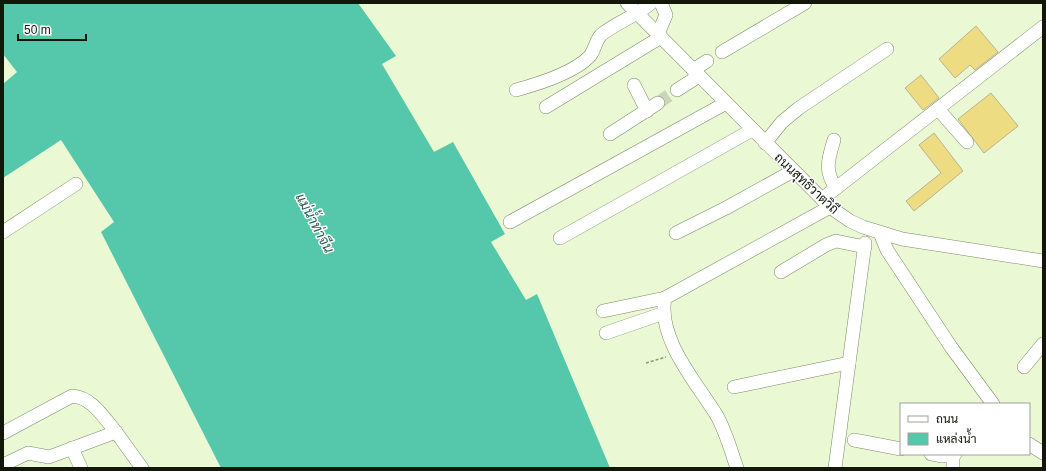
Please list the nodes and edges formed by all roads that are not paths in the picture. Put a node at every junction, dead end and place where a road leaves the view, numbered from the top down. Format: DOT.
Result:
graph roads {
  1 [pos="628,3"];
  2 [pos="650,3"];
  3 [pos="661,3"];
  4 [pos="805,3"];
  5 [pos="638,14"];
  6 [pos="1043,27"];
  7 [pos="659,36"];
  8 [pos="887,49"];
  9 [pos="722,52"];
  10 [pos="707,61"];
  11 [pos="696,73"];
  12 [pos="634,85"];
  13 [pos="516,90"];
  14 [pos="677,90"];
  15 [pos="658,103"];
  16 [pos="726,103"];
  17 [pos="546,107"];
  18 [pos="938,109"];
  19 [pos="647,112"];
  20 [pos="752,130"];
  21 [pos="610,134"];
  22 [pos="834,140"];
  23 [pos="967,142"];
  24 [pos="765,143"];
  25 [pos="792,171"];
  26 [pos="76,184"];
  27 [pos="836,188"];
  28 [pos="826,203"];
  29 [pos="510,222"];
  30 [pos="3,232"];
  31 [pos="676,233"];
  32 [pos="560,238"];
  33 [pos="868,241"];
  34 [pos="887,250"];
  35 [pos="1043,261"];
  36 [pos="781,272"];
  37 [pos="665,298"];
  38 [pos="603,311"];
  39 [pos="664,313"];
  40 [pos="606,333"];
  41 [pos="1043,344"];
  42 [pos="849,363"];
  43 [pos="1024,367"];
  44 [pos="734,387"];
  45 [pos="992,403"];
  46 [pos="116,432"];
  47 [pos="3,433"];
  48 [pos="848,439"];
  49 [pos="1030,445"];
  50 [pos="72,448"];
  51 [pos="900,449"];
  52 [pos="1043,452"];
  53 [pos="936,455"];
  54 [pos="954,459"];
  55 [pos="3,465"];
  56 [pos="81,468"];
  57 [pos="142,468"];
  58 [pos="737,468"];
  59 [pos="835,468"];
  1 -- 5 [label="street, ถนนสุทธิวาตวิถี"];
  2 -- 5 [label="street"];
  3 -- 7 [label="street"];
  4 -- 9 [label="street"];
  5 -- 7 [label="street, ถนนสุทธิวาตวิถี"];
  5 -- 13 [label="street"];
  6 -- 18 [label="street"];
  7 -- 11 [label="street, ถนนสุทธิวาตวิถี"];
  7 -- 17 [label="street"];
  8 -- 24 [label="street"];
  10 -- 11 [label="street"];
  11 -- 14 [label="street"];
  11 -- 16 [label="street, ถนนสุทธิวาตวิถี"];
  12 -- 19 [label="street"];
  15 -- 19 [label="street"];
  16 -- 20 [label="street, ถนนสุทธิวาตวิถี"];
  16 -- 29 [label="street"];
  18 -- 23 [label="street"];
  18 -- 27 [label="street"];
  19 -- 21 [label="street"];
  20 -- 24 [label="street, ถนนสุทธิวาตวิถี"];
  20 -- 32 [label="street"];
  22 -- 27 [label="street"];
  24 -- 25 [label="street, ถนนสุทธิวาตวิถี"];
  25 -- 28 [label="street, ถนนสุทธิวาตวิถี"];
  25 -- 31 [label="street"];
  26 -- 30 [label="street"];
  27 -- 28 [label="street"];
  28 -- 33 [label="street, ถนนสุทธิวาตวิถี"];
  28 -- 37 [label="street"];
  33 -- 34 [label="street"];
  33 -- 34 [label="street"];
  33 -- 35 [label="street, ถนนสุทธิวาตวิถี"];
  33 -- 36 [label="street"];
  33 -- 42 [label="street"];
  34 -- 45 [label="street"];
  37 -- 38 [label="street"];
  37 -- 39 [label="street"];
  39 -- 40 [label="street"];
  39 -- 58 [label="street"];
  41 -- 43 [label="street"];
  42 -- 44 [label="street"];
  42 -- 48 [label="street"];
  46 -- 47 [label="street"];
  46 -- 50 [label="street"];
  46 -- 57 [label="street"];
  48 -- 51 [label="street"];
  48 -- 59 [label="street"];
  49 -- 52 [label="street"];
  50 -- 55 [label="street"];
  50 -- 56 [label="street"];
  53 -- 54 [label="street"];
}
